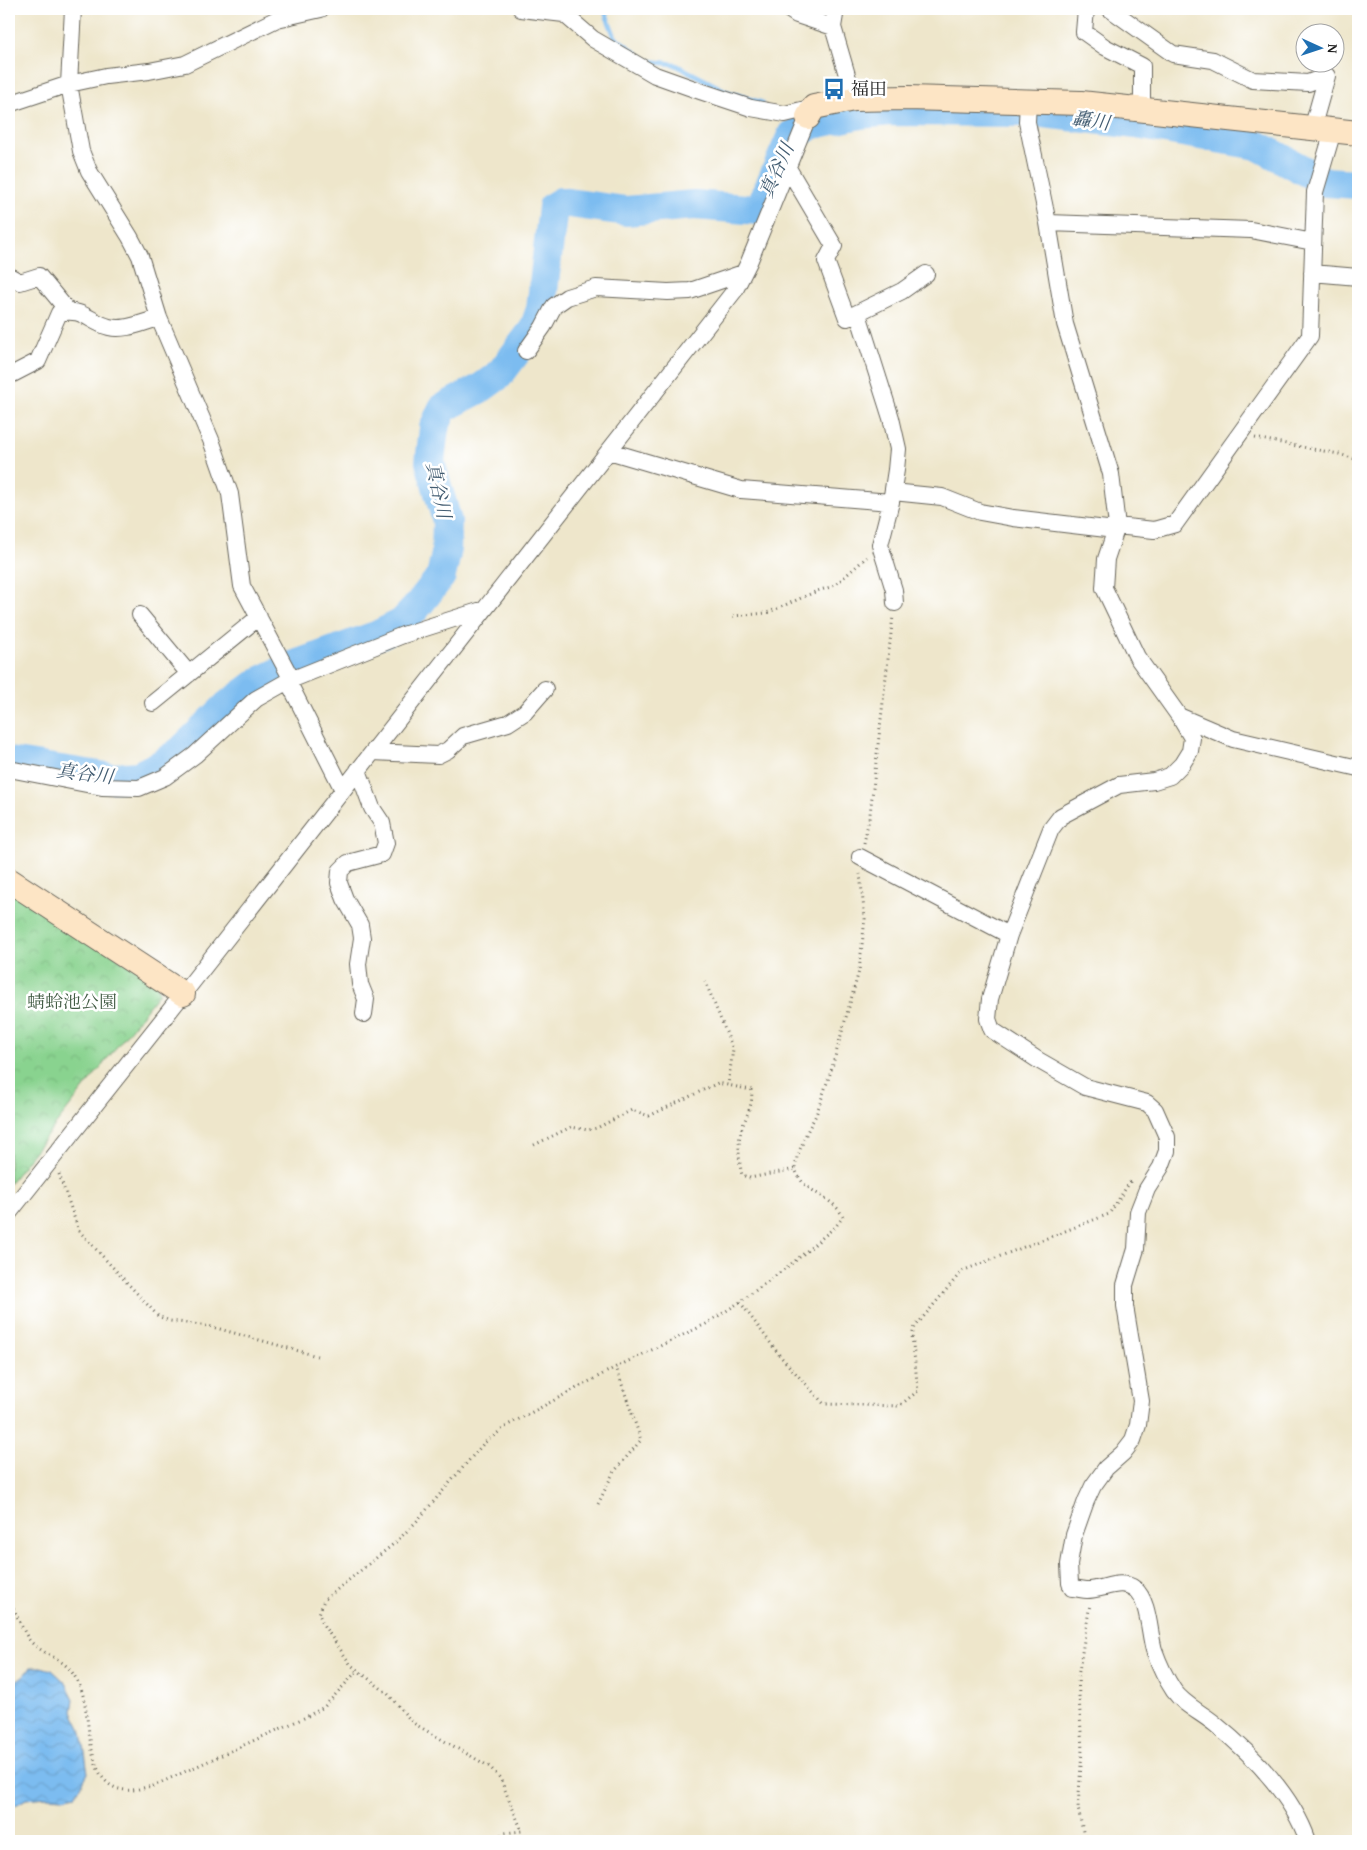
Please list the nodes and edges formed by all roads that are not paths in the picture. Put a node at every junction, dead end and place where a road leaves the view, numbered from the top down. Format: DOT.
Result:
graph roads {
  1 [pos="73,9"];
  2 [pos="321,9"];
  3 [pos="521,9"];
  4 [pos="788,9"];
  5 [pos="836,9"];
  6 [pos="1086,9"];
  7 [pos="1110,9"];
  8 [pos="567,11"];
  9 [pos="274,14"];
  10 [pos="833,27"];
  11 [pos="69,84"];
  12 [pos="854,99"];
  13 [pos="1028,101"];
  14 [pos="9,104"];
  15 [pos="1142,110"];
  16 [pos="811,112"];
  17 [pos="1323,130"];
  18 [pos="1358,133"];
  19 [pos="788,168"];
  20 [pos="1048,223"];
  21 [pos="1313,242"];
  22 [pos="744,273"];
  23 [pos="926,274"];
  24 [pos="1312,274"];
  25 [pos="9,276"];
  26 [pos="1358,277"];
  27 [pos="68,311"];
  28 [pos="858,314"];
  29 [pos="159,318"];
  30 [pos="526,351"];
  31 [pos="9,376"];
  32 [pos="609,452"];
  33 [pos="892,497"];
  34 [pos="1116,528"];
  35 [pos="895,603"];
  36 [pos="485,609"];
  37 [pos="140,615"];
  38 [pos="259,617"];
  39 [pos="189,674"];
  40 [pos="290,680"];
  41 [pos="545,689"];
  42 [pos="153,703"];
  43 [pos="1180,716"];
  44 [pos="373,752"];
  45 [pos="1358,768"];
  46 [pos="9,769"];
  47 [pos="358,770"];
  48 [pos="342,790"];
  49 [pos="860,857"];
  50 [pos="9,880"];
  51 [pos="1009,935"];
  52 [pos="184,994"];
  53 [pos="364,1014"];
  54 [pos="9,1213"];
  55 [pos="1308,1841"];
  1 -- 11 [label="street"];
  2 -- 9 [label="street"];
  3 -- 8 [label="street"];
  4 -- 10 [label="street"];
  5 -- 10 [label="street"];
  6 -- 15 [label="street"];
  7 -- 17 [label="street"];
  8 -- 16 [label="street"];
  9 -- 11 [label="street"];
  10 -- 12 [label="street"];
  11 -- 14 [label="street"];
  11 -- 29 [label="street"];
  12 -- 13 [label="street"];
  12 -- 16 [label="street"];
  13 -- 15 [label="street"];
  13 -- 20 [label="street"];
  15 -- 17 [label="street"];
  16 -- 19 [label="street"];
  17 -- 18 [label="street"];
  17 -- 21 [label="street"];
  19 -- 22 [label="street"];
  19 -- 28 [label="street"];
  20 -- 21 [label="street"];
  20 -- 34 [label="street"];
  21 -- 24 [label="street"];
  22 -- 30 [label="street"];
  22 -- 32 [label="street"];
  23 -- 28 [label="street"];
  24 -- 26 [label="street"];
  24 -- 34 [label="street"];
  25 -- 27 [label="street"];
  27 -- 29 [label="street"];
  27 -- 31 [label="street"];
  28 -- 33 [label="street"];
  29 -- 38 [label="street"];
  32 -- 33 [label="street"];
  32 -- 36 [label="street"];
  33 -- 34 [label="street"];
  33 -- 35 [label="street"];
  34 -- 43 [label="street"];
  36 -- 40 [label="street"];
  36 -- 44 [label="street"];
  37 -- 39 [label="street"];
  38 -- 39 [label="street"];
  38 -- 40 [label="street"];
  39 -- 42 [label="street"];
  40 -- 46 [label="street"];
  40 -- 48 [label="street"];
  41 -- 44 [label="street"];
  43 -- 45 [label="street"];
  43 -- 51 [label="street"];
  44 -- 47 [label="street"];
  47 -- 48 [label="street"];
  47 -- 53 [label="street"];
  48 -- 52 [label="street"];
  49 -- 51 [label="street"];
  50 -- 52 [label="street"];
  51 -- 55 [label="street"];
  52 -- 54 [label="street"];
}
